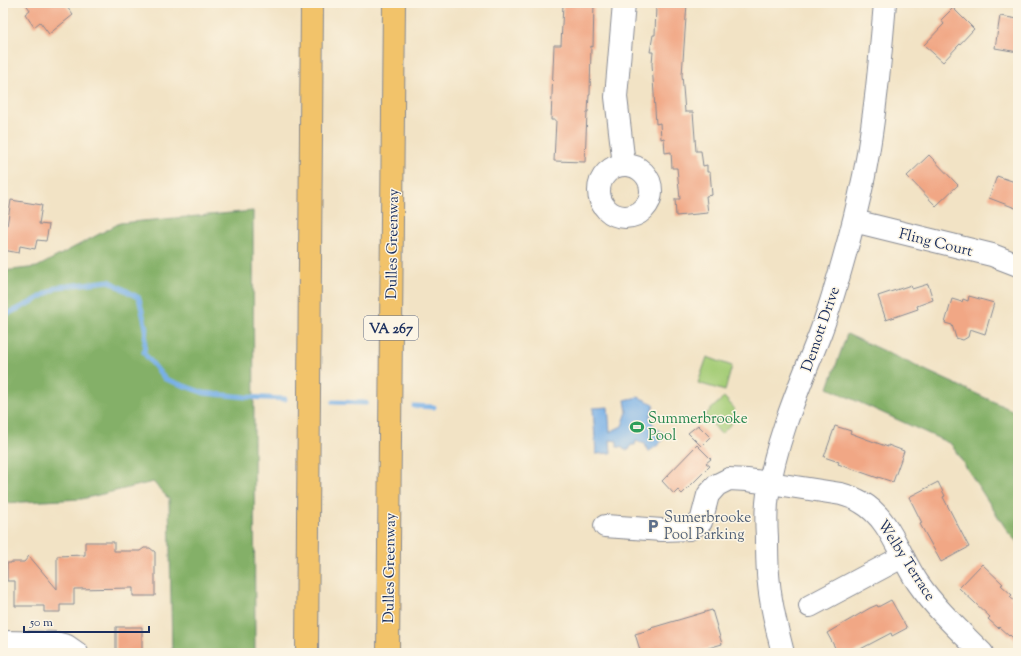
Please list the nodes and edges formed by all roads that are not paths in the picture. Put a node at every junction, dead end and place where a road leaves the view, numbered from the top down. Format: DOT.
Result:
graph roads {
  1 [pos="312,3"];
  2 [pos="394,3"];
  3 [pos="624,3"];
  4 [pos="886,3"];
  5 [pos="624,165"];
  6 [pos="854,221"];
  7 [pos="1018,265"];
  8 [pos="770,483"];
  9 [pos="605,526"];
  10 [pos="902,557"];
  11 [pos="810,606"];
  12 [pos="3,642"];
  13 [pos="77,653"];
  14 [pos="307,653"];
  15 [pos="388,653"];
  16 [pos="782,653"];
  17 [pos="982,653"];
  1 -- 14 [label="highway"];
  2 -- 15 [label="highway, Dulles Greenway / VA 267"];
  3 -- 5 [label="street"];
  4 -- 6 [label="street, Demott Drive"];
  6 -- 7 [label="street, Fling Court"];
  6 -- 8 [label="street, Demott Drive"];
  8 -- 9 [label="street, Welby Terrace"];
  8 -- 10 [label="street, Welby Terrace"];
  8 -- 16 [label="street, Demott Drive"];
  10 -- 11 [label="street"];
  10 -- 17 [label="street, Welby Terrace"];
  12 -- 13 [label="street"];
}
